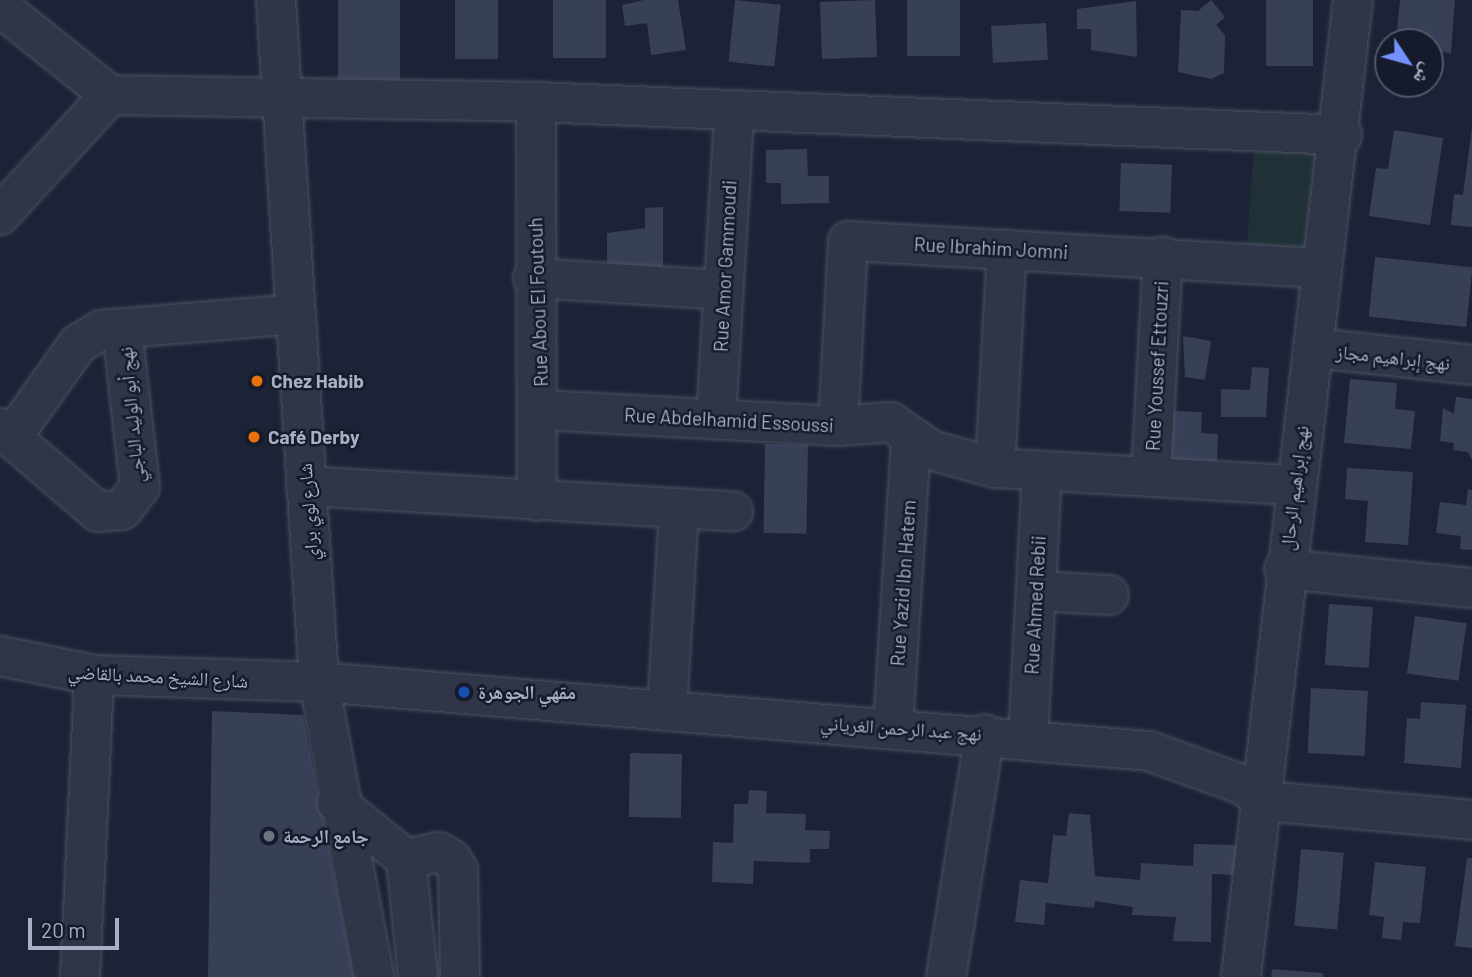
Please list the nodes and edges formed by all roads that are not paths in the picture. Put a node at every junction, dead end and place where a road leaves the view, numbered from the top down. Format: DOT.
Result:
graph roads {
  1 [pos="276,0"];
  2 [pos="1353,0"];
  3 [pos="0,7"];
  4 [pos="110,95"];
  5 [pos="284,95"];
  6 [pos="536,102"];
  7 [pos="734,113"];
  8 [pos="1342,135"];
  9 [pos="0,215"];
  10 [pos="1007,249"];
  11 [pos="1163,256"];
  12 [pos="1320,268"];
  13 [pos="533,278"];
  14 [pos="723,290"];
  15 [pos="295,314"];
  16 [pos="122,329"];
  17 [pos="1314,348"];
  18 [pos="1472,365"];
  19 [pos="541,410"];
  20 [pos="716,419"];
  21 [pos="838,426"];
  22 [pos="6,433"];
  23 [pos="911,438"];
  24 [pos="995,468"];
  25 [pos="1042,471"];
  26 [pos="1151,476"];
  27 [pos="306,485"];
  28 [pos="1293,485"];
  29 [pos="537,501"];
  30 [pos="679,508"];
  31 [pos="733,511"];
  32 [pos="1284,569"];
  33 [pos="1472,588"];
  34 [pos="1036,591"];
  35 [pos="1109,595"];
  36 [pos="0,656"];
  37 [pos="94,675"];
  38 [pos="319,682"];
  39 [pos="667,710"];
  40 [pos="893,727"];
  41 [pos="985,734"];
  42 [pos="1028,739"];
  43 [pos="1265,801"];
  44 [pos="338,803"];
  45 [pos="1472,820"];
  46 [pos="406,859"];
  47 [pos="80,977"];
  48 [pos="374,977"];
  49 [pos="418,977"];
  50 [pos="460,977"];
  51 [pos="946,977"];
  52 [pos="1241,977"];
  1 -- 5 [label="street, شارع لوي براي"];
  2 -- 8 [label="street, نهج إبراهيم الرحال"];
  3 -- 4 [label="street"];
  4 -- 5 [label="street"];
  4 -- 9 [label="street"];
  5 -- 6 [label="street"];
  5 -- 15 [label="street, شارع لوي براي"];
  6 -- 7 [label="street"];
  6 -- 13 [label="street, Rue Abou El Foutouh"];
  7 -- 8 [label="street"];
  7 -- 14 [label="street, Rue Amor Gammoudi"];
  8 -- 12 [label="street, نهج إبراهيم الرحال"];
  10 -- 11 [label="street, Rue Ibrahim Jomni"];
  10 -- 21 [label="street, Rue Ibrahim Jomni"];
  10 -- 24 [label="street"];
  11 -- 12 [label="street, Rue Ibrahim Jomni"];
  11 -- 26 [label="street, Rue Youssef Ettouzri"];
  12 -- 17 [label="street, نهج إبراهيم الرحال"];
  13 -- 14 [label="street"];
  13 -- 19 [label="street, Rue Abou El Foutouh"];
  14 -- 20 [label="street, Rue Amor Gammoudi"];
  15 -- 16 [label="street"];
  15 -- 27 [label="street, شارع لوي براي"];
  16 -- 22 [label="street"];
  16 -- 22 [label="street, نهج أبو الوليد الباجي"];
  17 -- 18 [label="street, نهج إبراهيم مجاز"];
  17 -- 28 [label="street, نهج إبراهيم الرحال"];
  19 -- 20 [label="street, Rue Abdelhamid Essoussi"];
  19 -- 29 [label="street, Rue Abou El Foutouh"];
  20 -- 21 [label="street, Rue Abdelhamid Essoussi"];
  21 -- 23 [label="street, Rue Abdelhamid Essoussi"];
  23 -- 24 [label="street, Rue Abdelhamid Essoussi"];
  23 -- 40 [label="street, Rue Yazid Ibn Hatem"];
  24 -- 25 [label="street, Rue Abdelhamid Essoussi"];
  25 -- 26 [label="street, Rue Abdelhamid Essoussi"];
  25 -- 34 [label="street, Rue Ahmed Rebii"];
  26 -- 28 [label="street, Rue Abdelhamid Essoussi"];
  27 -- 29 [label="street"];
  27 -- 38 [label="street, شارع لوي براي"];
  28 -- 32 [label="street, نهج إبراهيم الرحال"];
  29 -- 30 [label="street"];
  30 -- 31 [label="street"];
  30 -- 39 [label="street"];
  32 -- 33 [label="street"];
  32 -- 43 [label="street, نهج إبراهيم الرحال"];
  34 -- 35 [label="street"];
  34 -- 42 [label="street, Rue Ahmed Rebii"];
  36 -- 37 [label="street, شارع الشيخ محمد بالقاضي"];
  37 -- 38 [label="street, شارع الشيخ محمد بالقاضي"];
  37 -- 47 [label="street"];
  38 -- 39 [label="street, نهج عبد الرحمن الغرياني"];
  38 -- 44 [label="street, شارع لوي براي"];
  39 -- 40 [label="street, نهج عبد الرحمن الغرياني"];
  40 -- 41 [label="street, نهج عبد الرحمن الغرياني"];
  41 -- 42 [label="street, نهج عبد الرحمن الغرياني"];
  41 -- 51 [label="street"];
  42 -- 43 [label="street, نهج عبد الرحمن الغرياني"];
  43 -- 45 [label="street, نهج عبد الرحمن الغرياني"];
  43 -- 52 [label="street, نهج إبراهيم الرحال"];
  44 -- 46 [label="street"];
  44 -- 48 [label="street, شارع لوي براي"];
  46 -- 49 [label="street"];
  46 -- 50 [label="street"];
}
